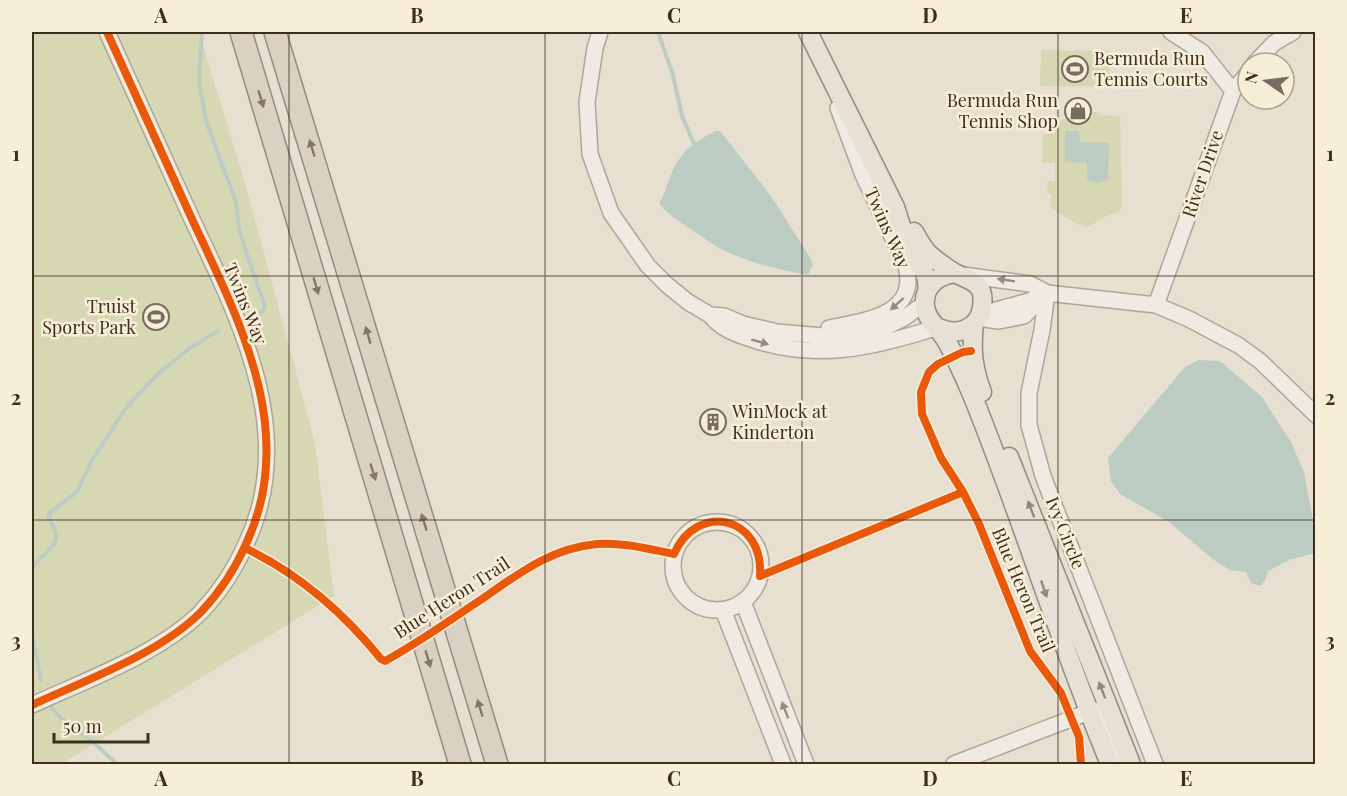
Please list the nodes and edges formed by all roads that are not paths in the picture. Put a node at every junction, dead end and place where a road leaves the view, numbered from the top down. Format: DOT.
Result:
graph roads {
  1 [pos="107,32"];
  2 [pos="276,32"];
  3 [pos="600,32"];
  4 [pos="808,32"];
  5 [pos="1170,32"];
  6 [pos="1293,32"];
  7 [pos="242,37"];
  8 [pos="1266,51"];
  9 [pos="820,58"];
  10 [pos="1236,87"];
  11 [pos="1233,91"];
  12 [pos="895,207"];
  13 [pos="959,274"];
  14 [pos="1047,293"];
  15 [pos="926,296"];
  16 [pos="1156,305"];
  17 [pos="710,315"];
  18 [pos="976,321"];
  19 [pos="938,327"];
  20 [pos="804,334"];
  21 [pos="1316,415"];
  22 [pos="743,602"];
  23 [pos="723,610"];
  24 [pos="32,705"];
  25 [pos="1088,712"];
  26 [pos="460,765"];
  27 [pos="497,765"];
  28 [pos="783,765"];
  29 [pos="806,765"];
  30 [pos="954,765"];
  31 [pos="1110,765"];
  32 [pos="1121,765"];
  33 [pos="1131,765"];
  34 [pos="1155,765"];
  1 -- 24 [label="street, Twins Way"];
  27 -- 2 [label="highway, one-way"];
  3 -- 17 [label="street, Twins Way"];
  4 -- 9 [label="main road"];
  5 -- 11 [label="street"];
  6 -- 8 [label="street"];
  7 -- 26 [label="highway, one-way"];
  9 -- 12 [label="main road"];
  9 -- 20 [label="street, Twins Way, one-way"];
  10 -- 11 [label="street"];
  11 -- 16 [label="street, River Drive"];
  12 -- 13 [label="main road"];
  12 -- 15 [label="main road"];
  14 -- 13 [label="street, one-way"];
  13 -- 15 [label="main road"];
  13 -- 18 [label="main road"];
  14 -- 16 [label="street"];
  14 -- 18 [label="street"];
  14 -- 34 [label="street, Ivy Circle"];
  15 -- 19 [label="main road"];
  15 -- 20 [label="street, Twins Way"];
  16 -- 21 [label="street"];
  17 -- 19 [label="street, Twins Way, one-way"];
  17 -- 20 [label="street, Twins Way"];
  18 -- 19 [label="main road"];
  33 -- 18 [label="main road, one-way"];
  19 -- 25 [label="main road, one-way"];
  22 -- 23 [label="street"];
  22 -- 23 [label="street"];
  29 -- 22 [label="street, one-way"];
  23 -- 28 [label="street"];
  25 -- 30 [label="street"];
  25 -- 31 [label="main road"];
  25 -- 32 [label="street"];
}
